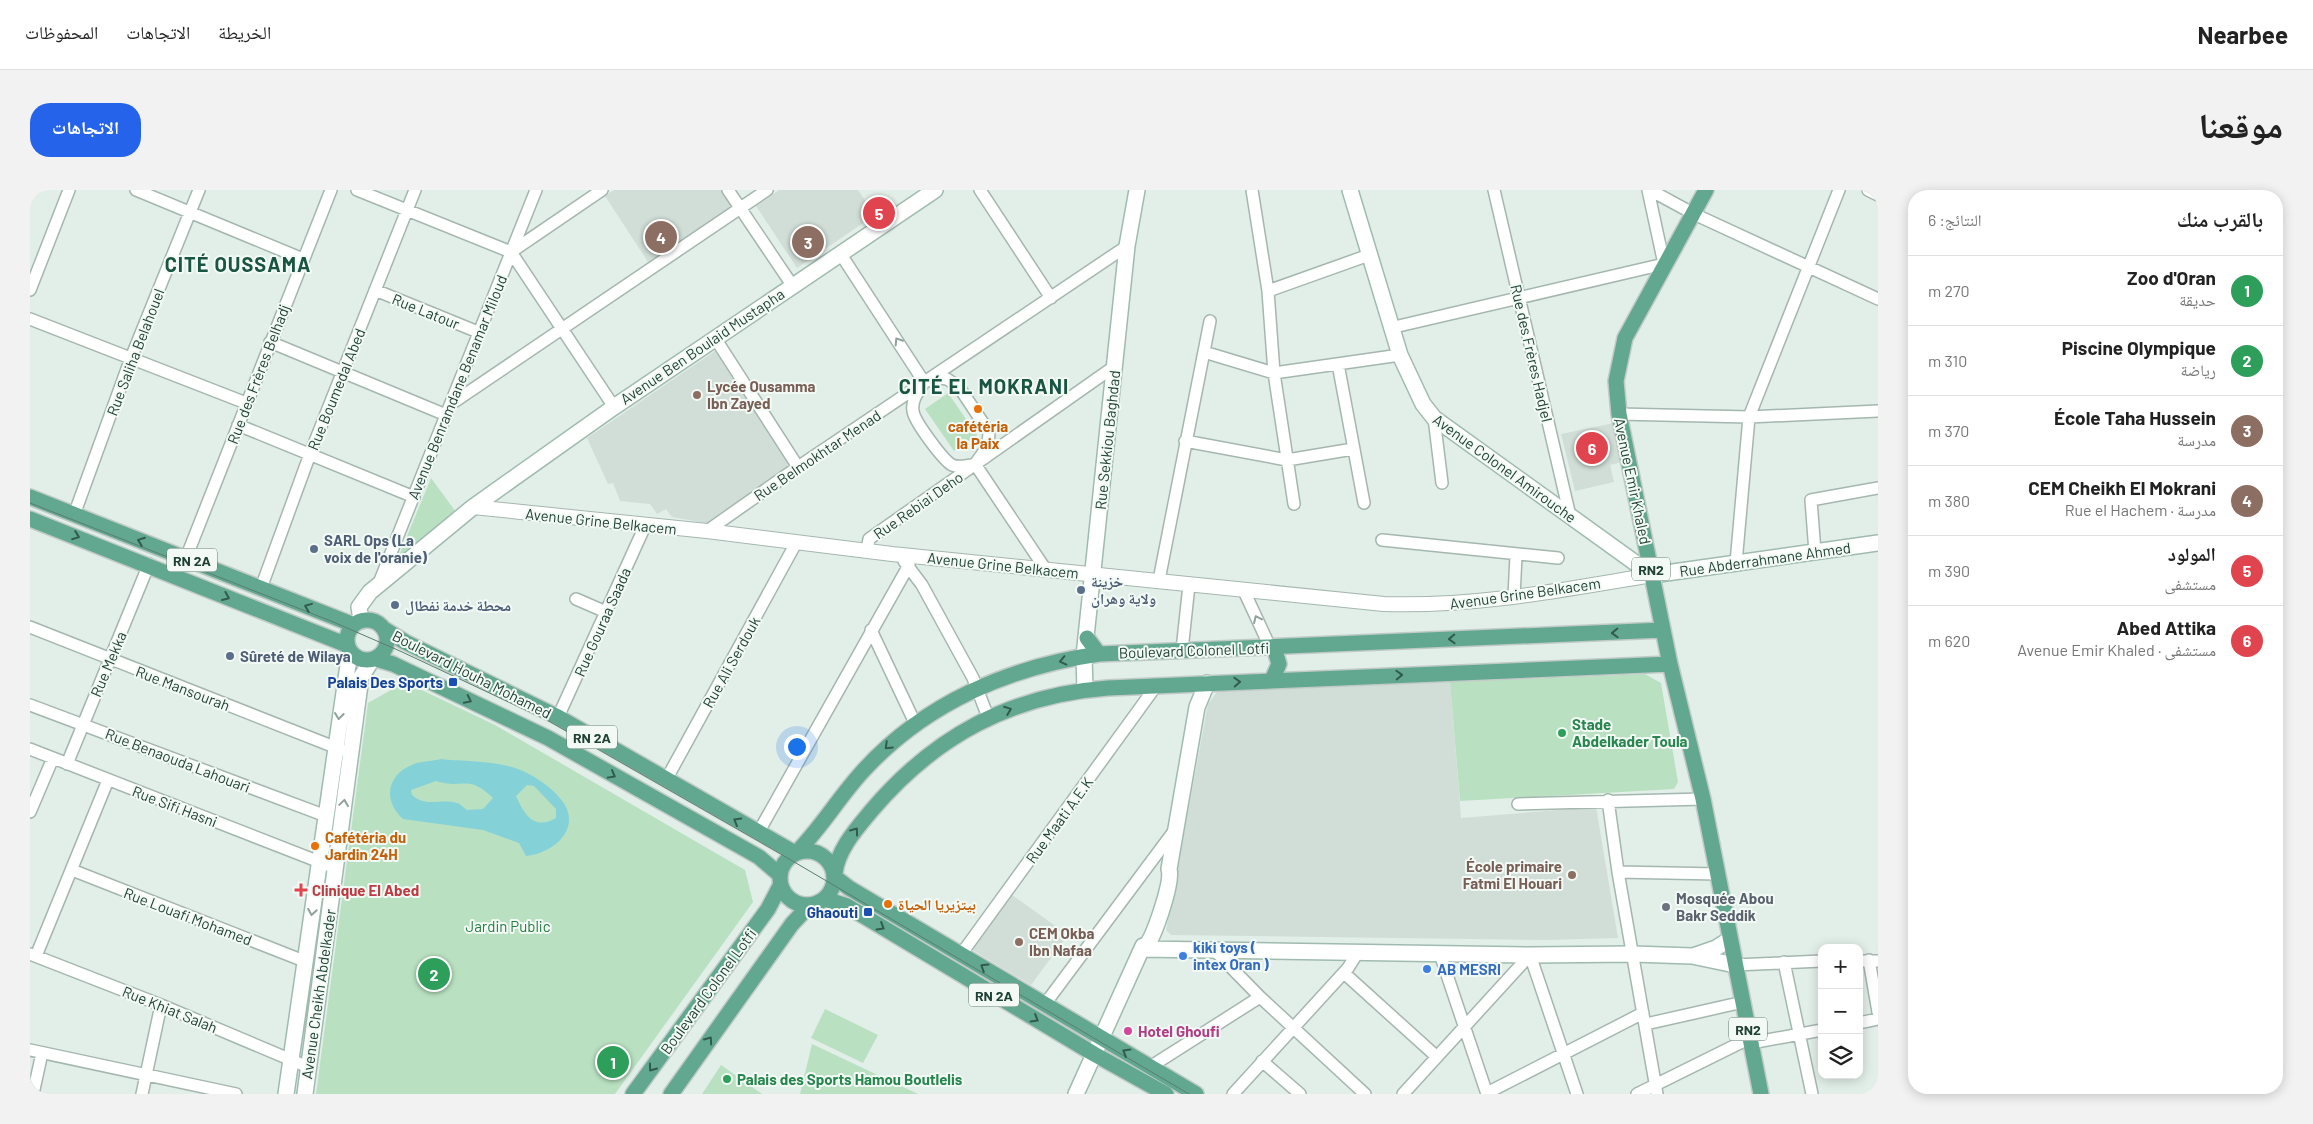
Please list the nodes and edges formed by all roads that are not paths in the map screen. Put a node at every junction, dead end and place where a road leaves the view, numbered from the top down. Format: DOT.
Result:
graph roads {
  1 [pos="69,190"];
  2 [pos="136,190"];
  3 [pos="199,190"];
  4 [pos="331,190"];
  5 [pos="357,190"];
  6 [pos="415,190"];
  7 [pos="536,190"];
  8 [pos="602,190"];
  9 [pos="728,190"];
  10 [pos="767,190"];
  11 [pos="934,190"];
  12 [pos="980,190"];
  13 [pos="1137,190"];
  14 [pos="1252,190"];
  15 [pos="1350,190"];
  16 [pos="1494,190"];
  17 [pos="1649,190"];
  18 [pos="1706,190"];
  19 [pos="1839,190"];
  20 [pos="1868,190"];
  21 [pos="1878,195"];
  22 [pos="741,208"];
  23 [pos="407,210"];
  24 [pos="190,211"];
  25 [pos="1694,214"];
  26 [pos="1127,246"];
  27 [pos="511,252"];
  28 [pos="840,253"];
  29 [pos="1369,255"];
  30 [pos="302,258"];
  31 [pos="1664,264"];
  32 [pos="1808,265"];
  33 [pos="792,285"];
  34 [pos="30,290"];
  35 [pos="375,290"];
  36 [pos="1268,291"];
  37 [pos="1520,297"];
  38 [pos="1051,298"];
  39 [pos="1878,299"];
  40 [pos="30,319"];
  41 [pos="1210,321"];
  42 [pos="1390,328"];
  43 [pos="562,330"];
  44 [pos="478,332"];
  45 [pos="715,338"];
  46 [pos="270,342"];
  47 [pos="1204,352"];
  48 [pos="1400,355"];
  49 [pos="130,358"];
  50 [pos="1338,364"];
  51 [pos="1115,366"];
  52 [pos="343,372"];
  53 [pos="1274,373"];
  54 [pos="924,382"];
  55 [pos="246,403"];
  56 [pos="451,404"];
  57 [pos="614,407"];
  58 [pos="1878,411"];
  59 [pos="1619,414"];
  60 [pos="446,415"];
  61 [pos="1749,417"];
  62 [pos="1434,418"];
  63 [pos="238,425"];
  64 [pos="1185,441"];
  65 [pos="1353,449"];
  66 [pos="310,454"];
  67 [pos="1287,460"];
  68 [pos="975,464"];
  69 [pos="798,467"];
  70 [pos="1442,483"];
  71 [pos="1878,488"];
  72 [pos="30,497"];
  73 [pos="414,497"];
  74 [pos="1364,503"];
  75 [pos="1294,504"];
  76 [pos="473,508"];
  77 [pos="74,515"];
  78 [pos="1570,516"];
  79 [pos="30,519"];
  80 [pos="645,526"];
  81 [pos="707,531"];
  82 [pos="1382,540"];
  83 [pos="796,543"];
  84 [pos="1878,543"];
  85 [pos="867,550"];
  86 [pos="1816,552"];
  87 [pos="892,554"];
  88 [pos="1516,555"];
  89 [pos="186,558"];
  90 [pos="931,558"];
  91 [pos="1558,558"];
  92 [pos="1736,563"];
  93 [pos="149,564"];
  94 [pos="909,565"];
  95 [pos="1046,570"];
  96 [pos="1652,574"];
  97 [pos="1094,575"];
  98 [pos="917,577"];
  99 [pos="1159,580"];
  100 [pos="379,584"];
  101 [pos="1189,585"];
  102 [pos="261,588"];
  103 [pos="1244,591"];
  104 [pos="1514,597"];
  105 [pos="576,599"];
  106 [pos="606,612"];
  107 [pos="357,623"];
  108 [pos="30,627"];
  109 [pos="384,629"];
  110 [pos="872,630"];
  111 [pos="1663,630"];
  112 [pos="1292,646"];
  113 [pos="1272,647"];
  114 [pos="348,648"];
  115 [pos="1182,650"];
  116 [pos="1092,655"];
  117 [pos="110,659"];
  118 [pos="374,659"];
  119 [pos="1670,664"];
  120 [pos="1293,679"];
  121 [pos="1272,680"];
  122 [pos="1200,684"];
  123 [pos="1156,686"];
  124 [pos="977,688"];
  125 [pos="1085,690"];
  126 [pos="30,706"];
  127 [pos="558,717"];
  128 [pos="988,717"];
  129 [pos="915,723"];
  130 [pos="82,724"];
  131 [pos="335,748"];
  132 [pos="30,749"];
  133 [pos="351,753"];
  134 [pos="53,758"];
  135 [pos="67,764"];
  136 [pos="108,780"];
  137 [pos="666,780"];
  138 [pos="1703,799"];
  139 [pos="1608,800"];
  140 [pos="1518,804"];
  141 [pos="30,812"];
  142 [pos="326,816"];
  143 [pos="1176,829"];
  144 [pos="758,833"];
  145 [pos="795,853"];
  146 [pos="320,862"];
  147 [pos="335,868"];
  148 [pos="72,870"];
  149 [pos="1618,872"];
  150 [pos="1718,874"];
  151 [pos="835,876"];
  152 [pos="780,880"];
  153 [pos="822,901"];
  154 [pos="1730,939"];
  155 [pos="1143,948"];
  156 [pos="1215,951"];
  157 [pos="1358,952"];
  158 [pos="962,953"];
  159 [pos="1440,954"];
  160 [pos="1632,954"];
  161 [pos="33,955"];
  162 [pos="1530,956"];
  163 [pos="1692,956"];
  164 [pos="304,961"];
  165 [pos="1869,961"];
  166 [pos="1784,962"];
  167 [pos="1818,962"];
  168 [pos="1735,965"];
  169 [pos="1344,973"];
  170 [pos="1260,997"];
  171 [pos="1743,1002"];
  172 [pos="1046,1004"];
  173 [pos="161,1005"];
  174 [pos="1878,1012"];
  175 [pos="1645,1018"];
  176 [pos="1878,1019"];
  177 [pos="1863,1022"];
  178 [pos="1465,1025"];
  179 [pos="1293,1027"];
  180 [pos="1818,1031"];
  181 [pos="1801,1035"];
  182 [pos="1101,1038"];
  183 [pos="1750,1040"];
  184 [pos="30,1050"];
  185 [pos="42,1053"];
  186 [pos="1094,1054"];
  187 [pos="1565,1054"];
  188 [pos="1437,1057"];
  189 [pos="291,1060"];
  190 [pos="1262,1061"];
  191 [pos="308,1067"];
  192 [pos="1150,1067"];
  193 [pos="146,1076"];
  194 [pos="1656,1089"];
  195 [pos="1079,1093"];
  196 [pos="33,1094"];
  197 [pos="142,1094"];
  198 [pos="236,1094"];
  199 [pos="286,1094"];
  200 [pos="305,1094"];
  201 [pos="633,1094"];
  202 [pos="671,1094"];
  203 [pos="1166,1094"];
  204 [pos="1196,1094"];
  205 [pos="1233,1094"];
  206 [pos="1300,1094"];
  207 [pos="1365,1094"];
  208 [pos="1403,1094"];
  209 [pos="1487,1094"];
  210 [pos="1577,1094"];
  211 [pos="1637,1094"];
  212 [pos="1761,1094"];
  213 [pos="1812,1094"];
  1 -- 34 [label="street"];
  2 -- 24 [label="street"];
  3 -- 24 [label="street, Rue Saliha Belahouel"];
  4 -- 30 [label="street, Rue des Frères Belhadj"];
  5 -- 23 [label="street"];
  6 -- 23 [label="street, Rue Boumedal Abed"];
  7 -- 27 [label="street, Avenue Benramdane Benamar Miloud"];
  8 -- 27 [label="street"];
  9 -- 22 [label="street"];
  10 -- 22 [label="street"];
  11 -- 28 [label="main road, Avenue Ben Boulaid Mustapha"];
  12 -- 38 [label="street"];
  13 -- 26 [label="main road, Rue Sekkiou Baghdad"];
  14 -- 36 [label="street"];
  15 -- 29 [label="main road, Avenue Colonel Amirouche"];
  16 -- 37 [label="street, Rue des Frères Hadjel"];
  17 -- 25 [label="street"];
  17 -- 31 [label="street"];
  18 -- 25 [label="main road, Avenue Emir Khaled / RN2"];
  19 -- 32 [label="street"];
  20 -- 21 [label="street"];
  22 -- 33 [label="street"];
  22 -- 43 [label="street"];
  23 -- 27 [label="street"];
  23 -- 35 [label="street, Rue Boumedal Abed"];
  24 -- 30 [label="street"];
  24 -- 49 [label="street, Rue Saliha Belahouel"];
  25 -- 31 [label="main road, Avenue Emir Khaled / RN2"];
  25 -- 32 [label="street"];
  26 -- 38 [label="street, Rue Belmokhtar Menad"];
  26 -- 51 [label="main road, Rue Sekkiou Baghdad"];
  27 -- 43 [label="street"];
  27 -- 44 [label="street, Avenue Benramdane Benamar Miloud"];
  28 -- 33 [label="main road, Avenue Ben Boulaid Mustapha"];
  54 -- 28 [label="street, one-way"];
  29 -- 36 [label="street"];
  29 -- 42 [label="main road, Avenue Colonel Amirouche"];
  30 -- 46 [label="street, Rue des Frères Belhadj"];
  31 -- 37 [label="street"];
  31 -- 59 [label="main road, Avenue Emir Khaled / RN2"];
  32 -- 39 [label="street"];
  32 -- 61 [label="street"];
  33 -- 45 [label="main road, Avenue Ben Boulaid Mustapha"];
  35 -- 44 [label="street, Rue Latour"];
  35 -- 52 [label="street, Rue Boumedal Abed"];
  36 -- 53 [label="street"];
  37 -- 42 [label="street"];
  37 -- 78 [label="street, Rue des Frères Hadjel"];
  38 -- 54 [label="street, Rue Belmokhtar Menad"];
  40 -- 49 [label="street"];
  41 -- 47 [label="street"];
  42 -- 48 [label="main road, Avenue Colonel Amirouche"];
  43 -- 56 [label="street"];
  43 -- 57 [label="street"];
  44 -- 56 [label="street, Avenue Benramdane Benamar Miloud"];
  45 -- 57 [label="main road, Avenue Ben Boulaid Mustapha"];
  45 -- 69 [label="street"];
  46 -- 52 [label="street"];
  46 -- 55 [label="street, Rue des Frères Belhadj"];
  47 -- 53 [label="street"];
  47 -- 64 [label="street"];
  48 -- 50 [label="street"];
  48 -- 62 [label="main road, Avenue Colonel Amirouche"];
  49 -- 55 [label="street"];
  49 -- 77 [label="street, Rue Saliha Belahouel"];
  50 -- 53 [label="street"];
  50 -- 65 [label="street"];
  51 -- 68 [label="street, Rue Rebiai Deho"];
  51 -- 97 [label="main road, Rue Sekkiou Baghdad"];
  52 -- 60 [label="street"];
  52 -- 66 [label="street, Rue Boumedal Abed"];
  53 -- 67 [label="street"];
  54 -- 68 [label="street"];
  54 -- 68 [label="street"];
  54 -- 69 [label="street, Rue Belmokhtar Menad"];
  55 -- 63 [label="street, Rue des Frères Belhadj"];
  56 -- 60 [label="street, Avenue Benramdane Benamar Miloud"];
  57 -- 76 [label="main road, Avenue Ben Boulaid Mustapha"];
  58 -- 61 [label="street"];
  59 -- 61 [label="street"];
  59 -- 96 [label="main road, Avenue Emir Khaled / RN2"];
  60 -- 73 [label="street, Avenue Benramdane Benamar Miloud"];
  61 -- 92 [label="street"];
  62 -- 70 [label="street"];
  62 -- 78 [label="main road, Avenue Colonel Amirouche"];
  63 -- 66 [label="street"];
  63 -- 89 [label="street, Rue des Frères Belhadj"];
  64 -- 67 [label="street"];
  64 -- 99 [label="street"];
  65 -- 67 [label="street"];
  65 -- 74 [label="street"];
  66 -- 73 [label="street"];
  66 -- 102 [label="street, Rue Boumedal Abed"];
  67 -- 75 [label="street"];
  68 -- 85 [label="street, Rue Rebiai Deho"];
  68 -- 95 [label="street"];
  69 -- 81 [label="street, Rue Belmokhtar Menad"];
  71 -- 86 [label="street"];
  72 -- 77 [label="main road, RN 2A"];
  73 -- 100 [label="street, Avenue Benramdane Benamar Miloud"];
  76 -- 80 [label="street, Avenue Grine Belkacem"];
  76 -- 100 [label="main road, Avenue Ben Boulaid Mustapha"];
  89 -- 77 [label="main road, RN 2A, one-way"];
  78 -- 96 [label="main road, Avenue Colonel Amirouche"];
  79 -- 93 [label="main road, RN 2A, one-way"];
  80 -- 81 [label="street, Avenue Grine Belkacem"];
  80 -- 106 [label="street, Rue Gouraa Saada"];
  81 -- 83 [label="street, Avenue Grine Belkacem"];
  82 -- 88 [label="street"];
  83 -- 85 [label="street, Avenue Grine Belkacem"];
  83 -- 137 [label="street, Rue Ali Serdouk"];
  84 -- 86 [label="main road, Rue Abderrahmane Ahmed"];
  85 -- 87 [label="street, Avenue Grine Belkacem"];
  86 -- 92 [label="main road, Rue Abderrahmane Ahmed"];
  87 -- 90 [label="street, Avenue Grine Belkacem"];
  87 -- 94 [label="street"];
  88 -- 91 [label="street"];
  88 -- 104 [label="street"];
  89 -- 102 [label="main road, RN 2A"];
  90 -- 95 [label="street, Avenue Grine Belkacem"];
  90 -- 98 [label="street"];
  92 -- 96 [label="main road, Rue Abderrahmane Ahmed"];
  93 -- 114 [label="main road, RN 2A, one-way"];
  93 -- 117 [label="street, Rue Mekka"];
  94 -- 98 [label="street"];
  94 -- 110 [label="street"];
  95 -- 97 [label="street, Avenue Grine Belkacem"];
  96 -- 104 [label="street, Avenue Grine Belkacem"];
  96 -- 111 [label="main road, Avenue Emir Khaled / RN2"];
  97 -- 99 [label="street, Avenue Grine Belkacem"];
  97 -- 116 [label="main road, Rue Sekkiou Baghdad"];
  98 -- 124 [label="street"];
  99 -- 101 [label="street, Avenue Grine Belkacem"];
  100 -- 107 [label="main road, Avenue Ben Boulaid Mustapha"];
  101 -- 103 [label="street, Avenue Grine Belkacem"];
  101 -- 115 [label="street"];
  107 -- 102 [label="main road, RN 2A, one-way"];
  103 -- 104 [label="street, Avenue Grine Belkacem"];
  113 -- 103 [label="street, one-way"];
  105 -- 106 [label="street"];
  106 -- 127 [label="street, Rue Gouraa Saada"];
  107 -- 109 [label="main road"];
  107 -- 114 [label="main road"];
  108 -- 117 [label="street, Rue Mansourah"];
  109 -- 118 [label="main road"];
  109 -- 127 [label="main road, Boulevard Houha Mohamed / RN 2A"];
  110 -- 129 [label="street"];
  110 -- 144 [label="street"];
  111 -- 112 [label="main road, Boulevard Colonel Lotfi, one-way"];
  111 -- 119 [label="main road, Avenue Emir Khaled / RN2"];
  112 -- 113 [label="main road, Boulevard Colonel Lotfi"];
  112 -- 120 [label="main road"];
  113 -- 115 [label="main road, Boulevard Colonel Lotfi"];
  113 -- 121 [label="main road"];
  114 -- 118 [label="main road"];
  114 -- 131 [label="main road, Avenue Cheikh Abdelkader, one-way"];
  115 -- 116 [label="main road, Boulevard Colonel Lotfi"];
  116 -- 124 [label="main road, Boulevard Colonel Lotfi, one-way"];
  116 -- 125 [label="main road"];
  117 -- 130 [label="street, Rue Mekka"];
  117 -- 131 [label="street, Rue Mansourah"];
  118 -- 133 [label="main road, Avenue Cheikh Abdelkader"];
  118 -- 152 [label="main road, Boulevard Houha Mohamed / RN 2A, one-way"];
  120 -- 119 [label="main road, one-way"];
  119 -- 138 [label="main road, Avenue Emir Khaled / RN2"];
  120 -- 121 [label="main road"];
  122 -- 121 [label="main road, one-way"];
  122 -- 123 [label="main road"];
  122 -- 143 [label="main road"];
  123 -- 125 [label="main road"];
  123 -- 158 [label="street, Rue Maati A.E.K"];
  124 -- 128 [label="street"];
  124 -- 129 [label="main road, Boulevard Colonel Lotfi"];
  128 -- 125 [label="main road, one-way"];
  126 -- 130 [label="street, Rue Benaouda Lahouari"];
  127 -- 137 [label="main road, Boulevard Houha Mohamed / RN 2A"];
  151 -- 128 [label="main road, one-way"];
  129 -- 145 [label="main road, Boulevard Colonel Lotfi, one-way"];
  130 -- 135 [label="street, Rue Mekka"];
  130 -- 142 [label="street, Rue Benaouda Lahouari"];
  131 -- 133 [label="street, Rue Mansourah"];
  131 -- 142 [label="main road, Avenue Cheikh Abdelkader"];
  132 -- 134 [label="street, Rue Sifi Hasni"];
  147 -- 133 [label="main road, Avenue Cheikh Abdelkader, one-way"];
  134 -- 135 [label="street, Rue Sifi Hasni"];
  134 -- 141 [label="street"];
  135 -- 136 [label="street, Rue Sifi Hasni"];
  136 -- 146 [label="street, Rue Sifi Hasni"];
  136 -- 148 [label="street"];
  144 -- 137 [label="main road, Boulevard Houha Mohamed / RN 2A, one-way"];
  138 -- 139 [label="street"];
  138 -- 150 [label="main road, Avenue Emir Khaled / RN2"];
  139 -- 140 [label="street"];
  139 -- 149 [label="street"];
  142 -- 146 [label="main road, Avenue Cheikh Abdelkader"];
  143 -- 155 [label="main road"];
  143 -- 172 [label="street"];
  144 -- 145 [label="main road, Boulevard Houha Mohamed / RN 2A"];
  145 -- 151 [label="main road"];
  145 -- 152 [label="main road"];
  146 -- 147 [label="street, Rue Sifi Hasni"];
  146 -- 164 [label="main road, Avenue Cheikh Abdelkader, one-way"];
  147 -- 191 [label="main road, Avenue Cheikh Abdelkader"];
  148 -- 161 [label="street"];
  148 -- 164 [label="street, Rue Louafi Mohamed"];
  149 -- 150 [label="street"];
  149 -- 160 [label="street"];
  150 -- 154 [label="main road, Avenue Emir Khaled / RN2"];
  151 -- 153 [label="main road"];
  151 -- 158 [label="main road, RN 2A"];
  152 -- 153 [label="main road"];
  152 -- 201 [label="main road, Boulevard Colonel Lotfi, one-way"];
  153 -- 186 [label="main road, RN 2A, one-way"];
  202 -- 153 [label="main road, Boulevard Colonel Lotfi, one-way"];
  154 -- 163 [label="main road"];
  154 -- 168 [label="main road, Avenue Emir Khaled / RN2"];
  155 -- 156 [label="main road"];
  155 -- 182 [label="main road"];
  156 -- 157 [label="main road"];
  156 -- 170 [label="street"];
  157 -- 159 [label="main road"];
  157 -- 169 [label="street"];
  172 -- 158 [label="main road, RN 2A, one-way"];
  159 -- 162 [label="main road"];
  159 -- 178 [label="street"];
  160 -- 162 [label="main road"];
  160 -- 163 [label="main road"];
  160 -- 175 [label="street"];
  161 -- 173 [label="street, Rue Khiat Salah"];
  162 -- 178 [label="street"];
  162 -- 187 [label="street"];
  163 -- 168 [label="main road"];
  164 -- 189 [label="main road, Avenue Cheikh Abdelkader"];
  165 -- 174 [label="street"];
  166 -- 167 [label="street"];
  166 -- 168 [label="street"];
  166 -- 181 [label="street"];
  168 -- 171 [label="main road, RN2"];
  169 -- 179 [label="street"];
  169 -- 188 [label="street"];
  170 -- 179 [label="street"];
  170 -- 192 [label="street"];
  171 -- 175 [label="street"];
  171 -- 183 [label="main road, RN2"];
  172 -- 182 [label="main road, RN 2A"];
  173 -- 189 [label="street, Rue Khiat Salah"];
  173 -- 193 [label="street"];
  175 -- 187 [label="street"];
  175 -- 194 [label="street"];
  176 -- 177 [label="street"];
  178 -- 188 [label="street"];
  178 -- 209 [label="street"];
  179 -- 190 [label="street"];
  179 -- 207 [label="street"];
  180 -- 181 [label="street"];
  181 -- 183 [label="street"];
  181 -- 213 [label="street"];
  182 -- 186 [label="main road"];
  192 -- 182 [label="main road, RN 2A, one-way"];
  183 -- 194 [label="street"];
  183 -- 212 [label="main road, RN2"];
  184 -- 185 [label="street"];
  185 -- 193 [label="street"];
  185 -- 196 [label="street"];
  186 -- 195 [label="main road"];
  186 -- 203 [label="main road, RN 2A"];
  187 -- 209 [label="street"];
  187 -- 210 [label="street"];
  188 -- 208 [label="street"];
  189 -- 191 [label="street, Rue Khiat Salah"];
  189 -- 199 [label="main road, Avenue Cheikh Abdelkader"];
  190 -- 205 [label="street"];
  190 -- 206 [label="street"];
  191 -- 200 [label="main road, Avenue Cheikh Abdelkader"];
  192 -- 204 [label="main road, RN 2A"];
  193 -- 197 [label="street"];
  193 -- 198 [label="street"];
  194 -- 211 [label="street"];
}
